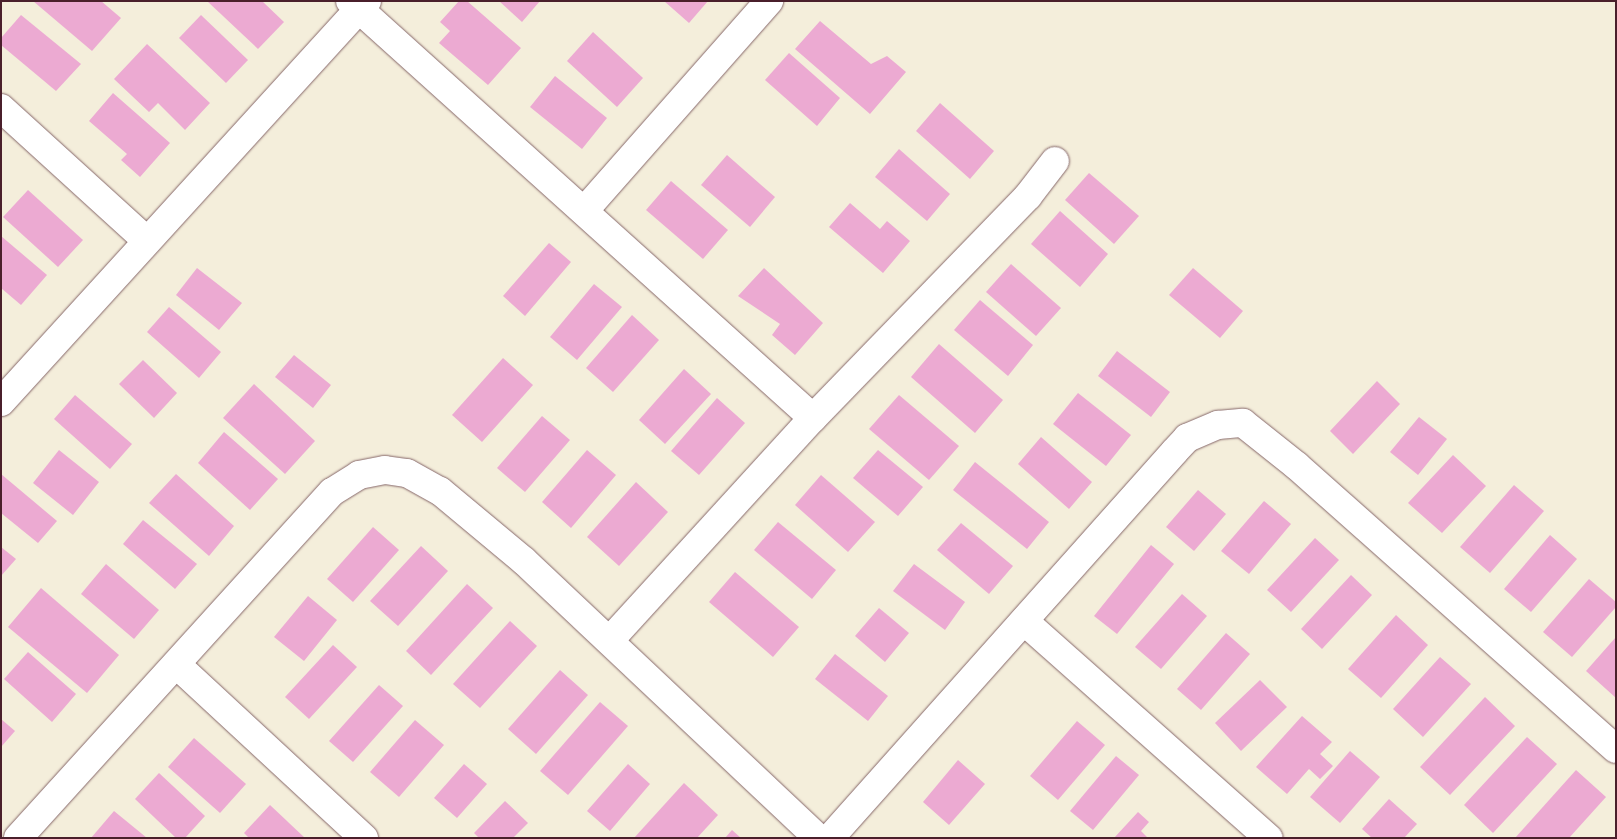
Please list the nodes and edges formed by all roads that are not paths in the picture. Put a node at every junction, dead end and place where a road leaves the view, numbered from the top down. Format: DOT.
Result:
graph roads {
  1 [pos="769,1"];
  2 [pos="358,4"];
  3 [pos="1,108"];
  4 [pos="1055,161"];
  5 [pos="584,211"];
  6 [pos="147,241"];
  7 [pos="1,402"];
  8 [pos="812,418"];
  9 [pos="1024,621"];
  10 [pos="610,640"];
  11 [pos="177,666"];
  12 [pos="1616,749"];
  13 [pos="18,838"];
  14 [pos="364,838"];
  15 [pos="818,838"];
  16 [pos="830,838"];
  17 [pos="1268,838"];
  1 -- 5 [label="street"];
  2 -- 5 [label="street"];
  2 -- 6 [label="street"];
  3 -- 6 [label="street"];
  4 -- 8 [label="street"];
  5 -- 8 [label="street"];
  6 -- 7 [label="street"];
  8 -- 10 [label="street"];
  9 -- 12 [label="street"];
  9 -- 16 [label="street"];
  9 -- 17 [label="street"];
  10 -- 11 [label="street"];
  10 -- 15 [label="street"];
  11 -- 13 [label="street"];
  11 -- 14 [label="street"];
}
